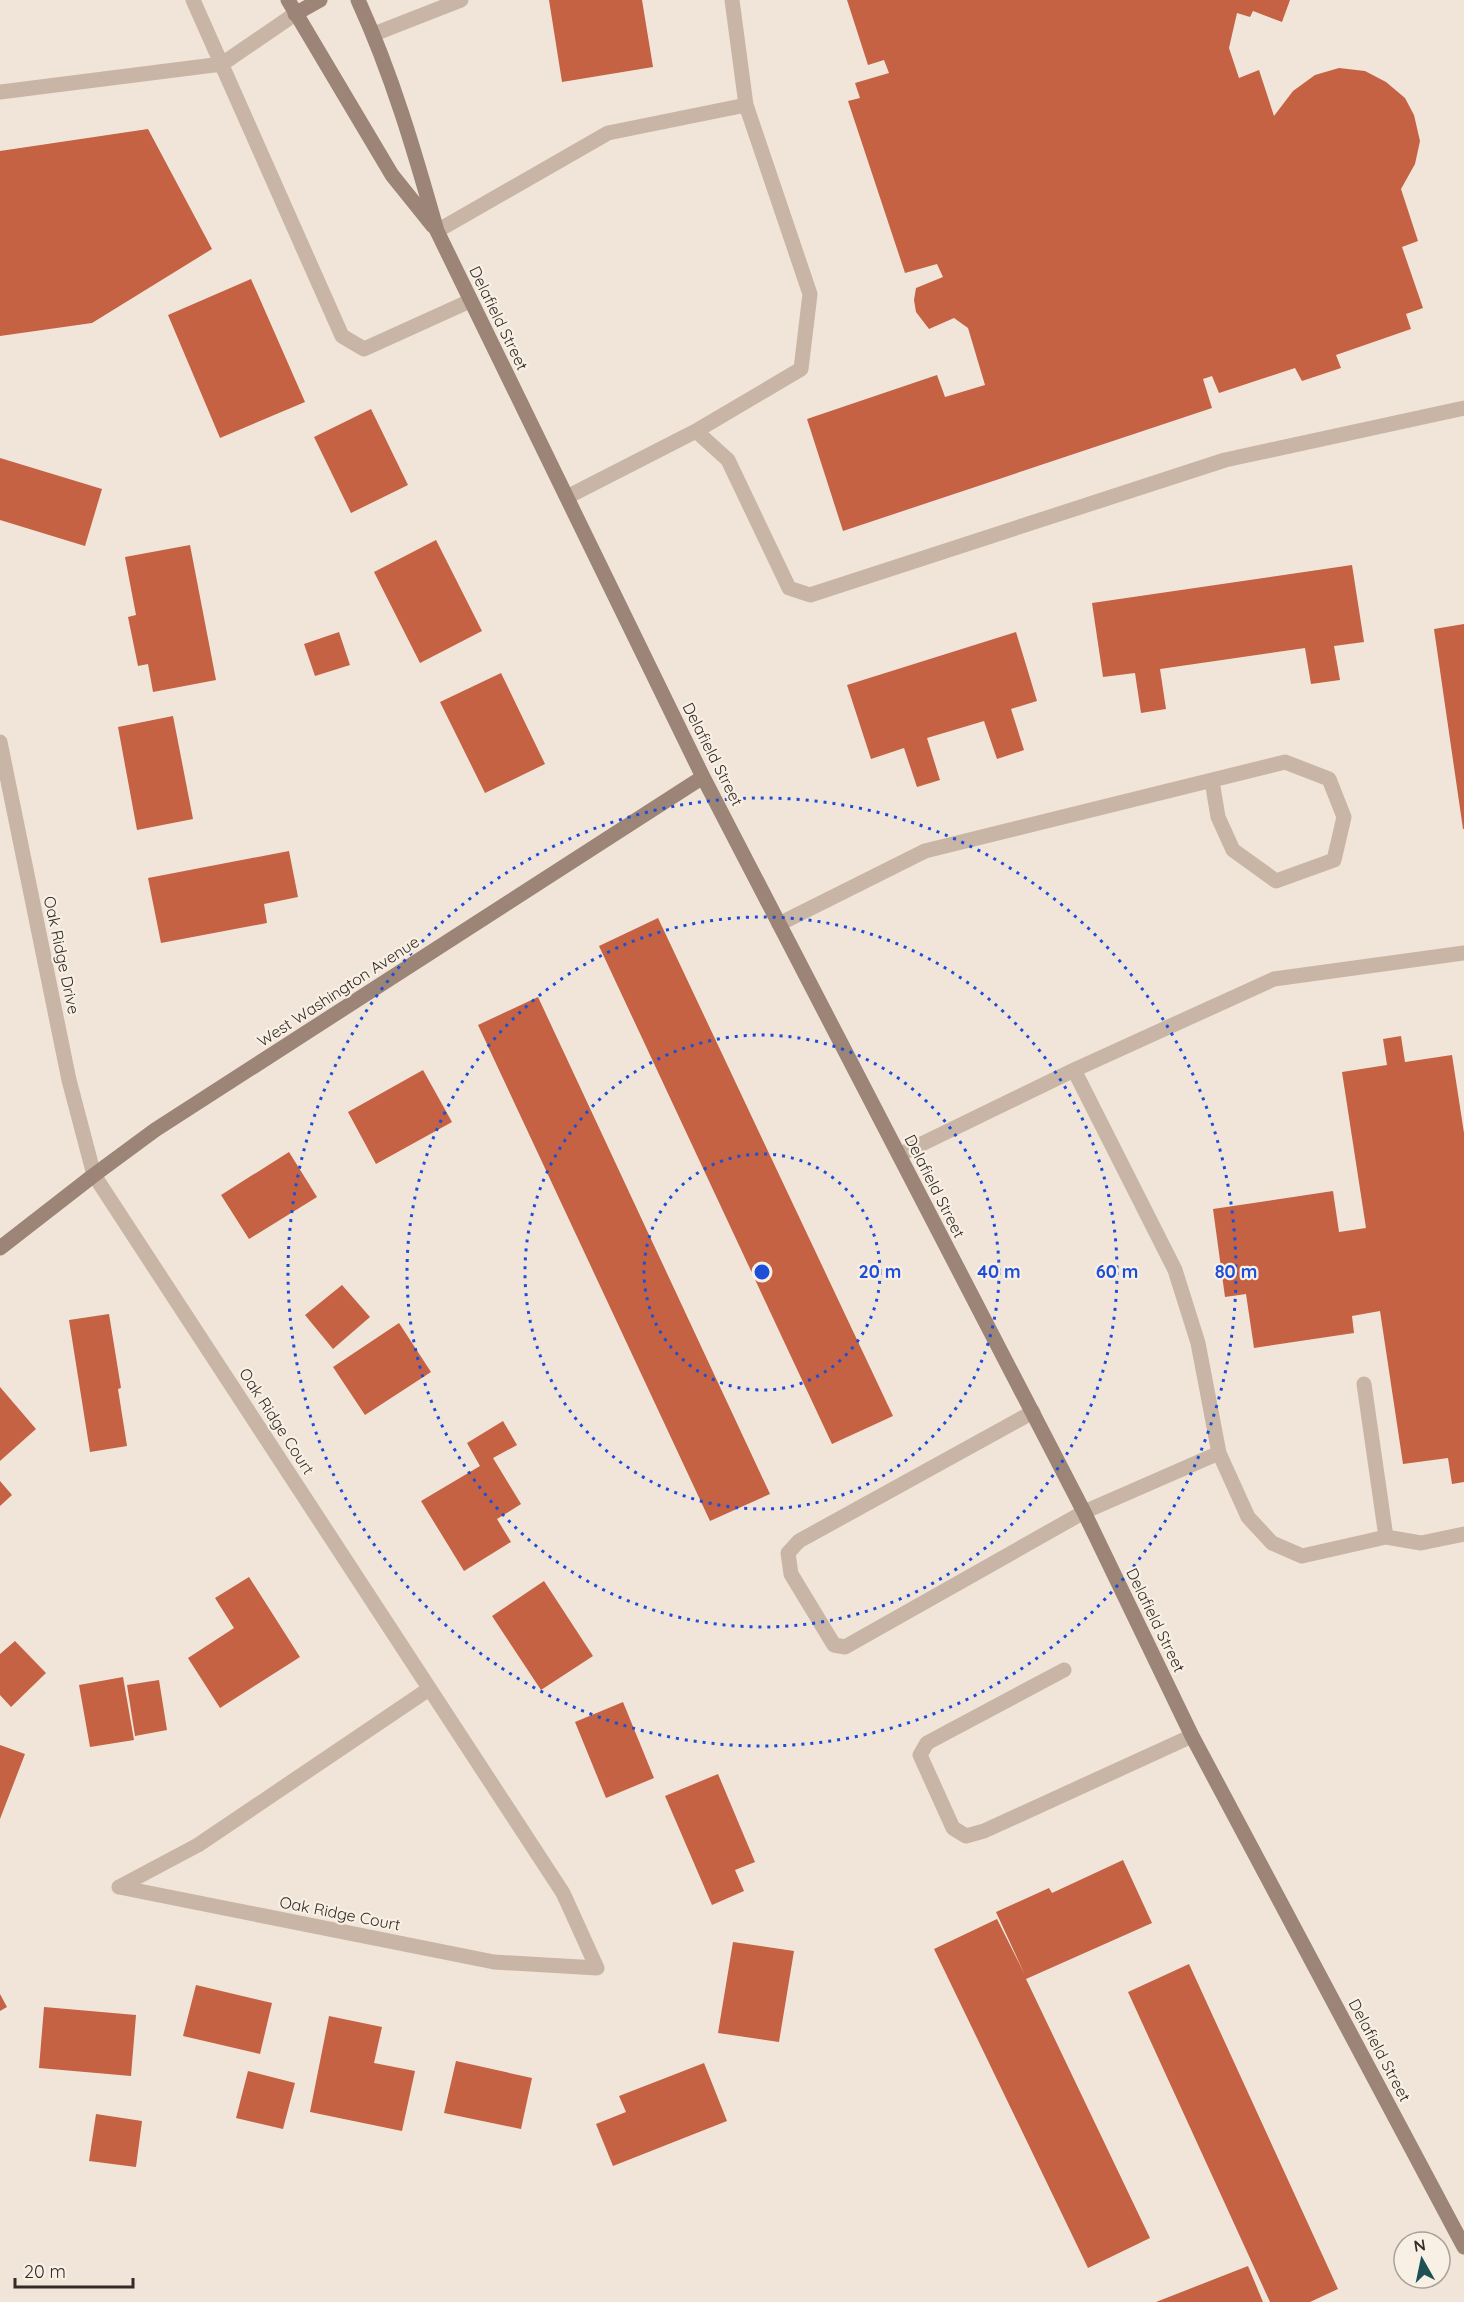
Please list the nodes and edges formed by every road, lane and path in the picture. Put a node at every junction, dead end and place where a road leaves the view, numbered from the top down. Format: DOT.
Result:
graph roads {
  1 [pos="193,0"];
  2 [pos="320,0"];
  3 [pos="358,0"];
  4 [pos="461,0"];
  5 [pos="732,0"];
  6 [pos="292,7"];
  7 [pos="374,34"];
  8 [pos="222,64"];
  9 [pos="0,92"];
  10 [pos="746,105"];
  11 [pos="437,231"];
  12 [pos="470,302"];
  13 [pos="1464,408"];
  14 [pos="696,431"];
  15 [pos="567,497"];
  16 [pos="0,742"];
  17 [pos="704,777"];
  18 [pos="1212,781"];
  19 [pos="779,924"];
  20 [pos="1464,953"];
  21 [pos="1074,1070"];
  22 [pos="899,1155"];
  23 [pos="94,1175"];
  24 [pos="0,1248"];
  25 [pos="1364,1384"];
  26 [pos="1033,1412"];
  27 [pos="1219,1453"];
  28 [pos="1084,1512"];
  29 [pos="1464,1534"];
  30 [pos="1386,1537"];
  31 [pos="1064,1670"];
  32 [pos="429,1689"];
  33 [pos="1192,1736"];
  34 [pos="1464,2247"];
  1 -- 8 [label="street"];
  2 -- 6 [label="street"];
  3 -- 7 [label="street, Delafield Street"];
  4 -- 7 [label="street"];
  5 -- 10 [label="street"];
  6 -- 8 [label="street"];
  6 -- 11 [label="street, Delafield Street"];
  7 -- 11 [label="street, Delafield Street"];
  8 -- 9 [label="street"];
  8 -- 12 [label="street"];
  10 -- 11 [label="street"];
  10 -- 14 [label="street"];
  11 -- 12 [label="street, Delafield Street"];
  12 -- 15 [label="street, Delafield Street"];
  13 -- 14 [label="street"];
  14 -- 15 [label="street"];
  15 -- 17 [label="street, Delafield Street"];
  16 -- 23 [label="street, Oak Ridge Drive"];
  17 -- 19 [label="street, Delafield Street"];
  17 -- 23 [label="street, West Washington Avenue"];
  18 -- 18 [label="street"];
  18 -- 19 [label="street"];
  19 -- 22 [label="street, Delafield Street"];
  20 -- 21 [label="street"];
  21 -- 22 [label="street"];
  21 -- 27 [label="street"];
  22 -- 26 [label="street, Delafield Street"];
  23 -- 24 [label="street, West Washington Avenue"];
  23 -- 32 [label="street, Oak Ridge Court"];
  25 -- 30 [label="street"];
  26 -- 28 [label="street, Delafield Street"];
  26 -- 28 [label="street"];
  27 -- 28 [label="street"];
  27 -- 30 [label="street"];
  28 -- 33 [label="street, Delafield Street"];
  29 -- 30 [label="street"];
  31 -- 33 [label="street"];
  32 -- 32 [label="street, Oak Ridge Court"];
  33 -- 34 [label="street, Delafield Street"];
}
